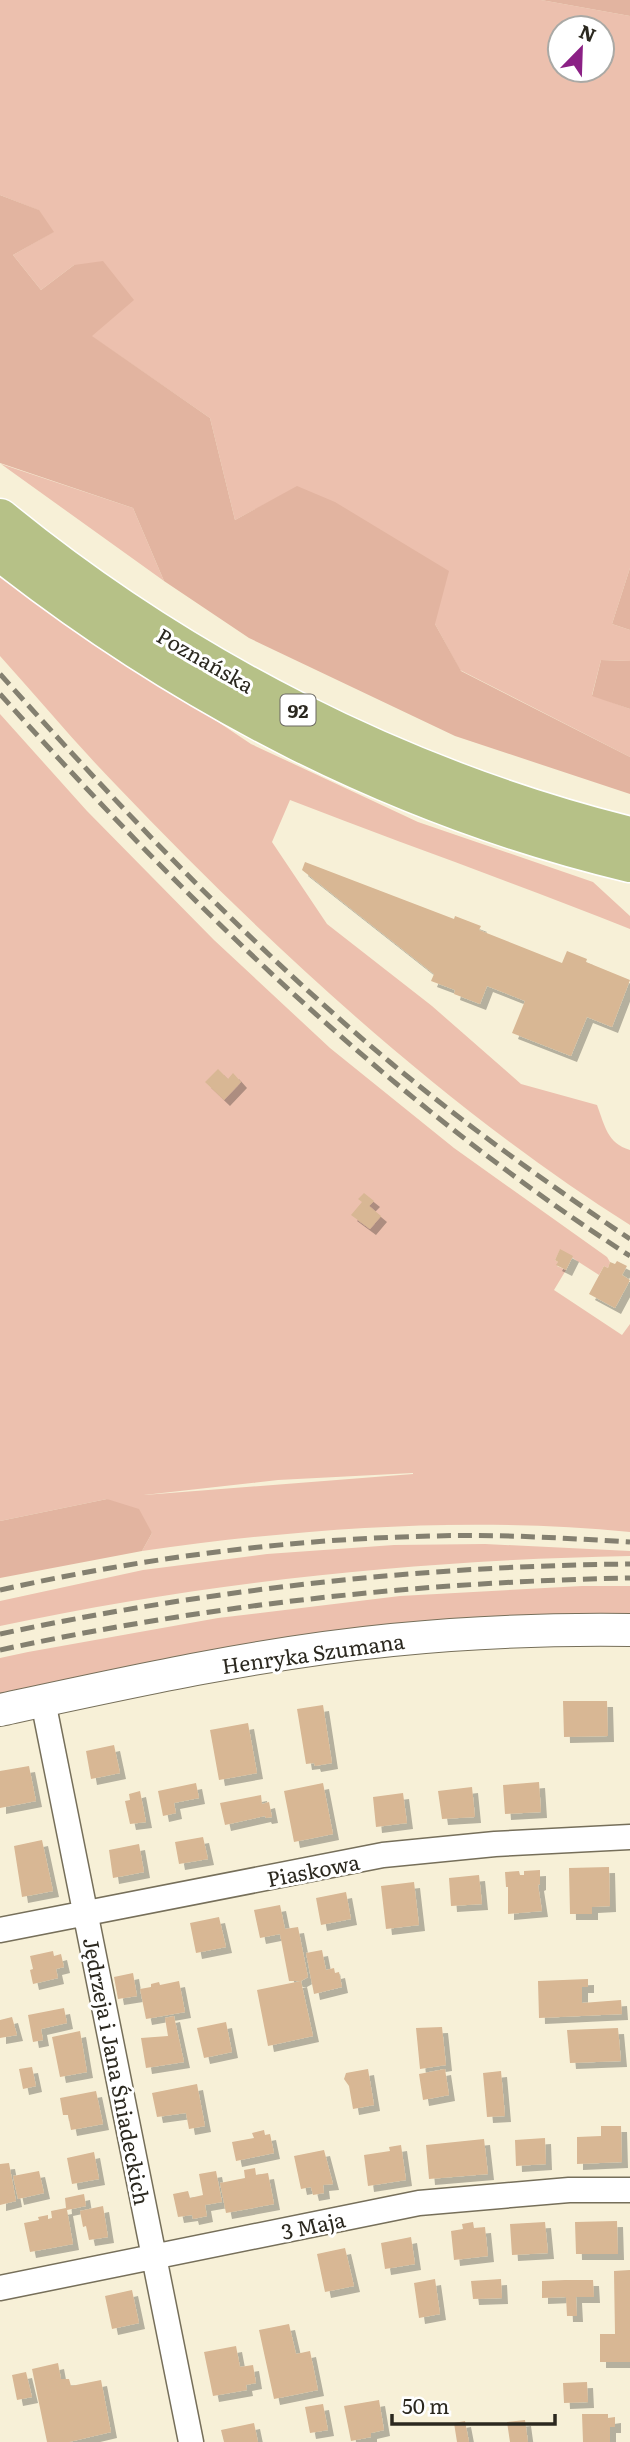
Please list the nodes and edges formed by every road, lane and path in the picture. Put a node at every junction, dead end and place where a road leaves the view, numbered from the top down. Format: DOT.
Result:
graph roads {
  1 [pos="0,518"];
  2 [pos="0,552"];
  3 [pos="630,835"];
  4 [pos="630,863"];
  5 [pos="630,1630"];
  6 [pos="43,1701"];
  7 [pos="0,1710"];
  8 [pos="630,1837"];
  9 [pos="87,1913"];
  10 [pos="0,1930"];
  11 [pos="630,2190"];
  12 [pos="155,2257"];
  13 [pos="0,2288"];
  14 [pos="191,2442"];
  1 -- 3 [label="main road, Poznańska / 92"];
  2 -- 4 [label="main road, Poznańska / 92"];
  5 -- 6 [label="street, Henryka Szumana"];
  6 -- 7 [label="street, Henryka Szumana"];
  6 -- 9 [label="street, Jędrzeja i Jana Śniadeckich"];
  8 -- 9 [label="street, Piaskowa"];
  9 -- 10 [label="street, Piaskowa"];
  9 -- 12 [label="street, Jędrzeja i Jana Śniadeckich"];
  11 -- 12 [label="street, 3 Maja"];
  12 -- 13 [label="street, 3 Maja"];
  12 -- 14 [label="street, Jędrzeja i Jana Śniadeckich"];
}
